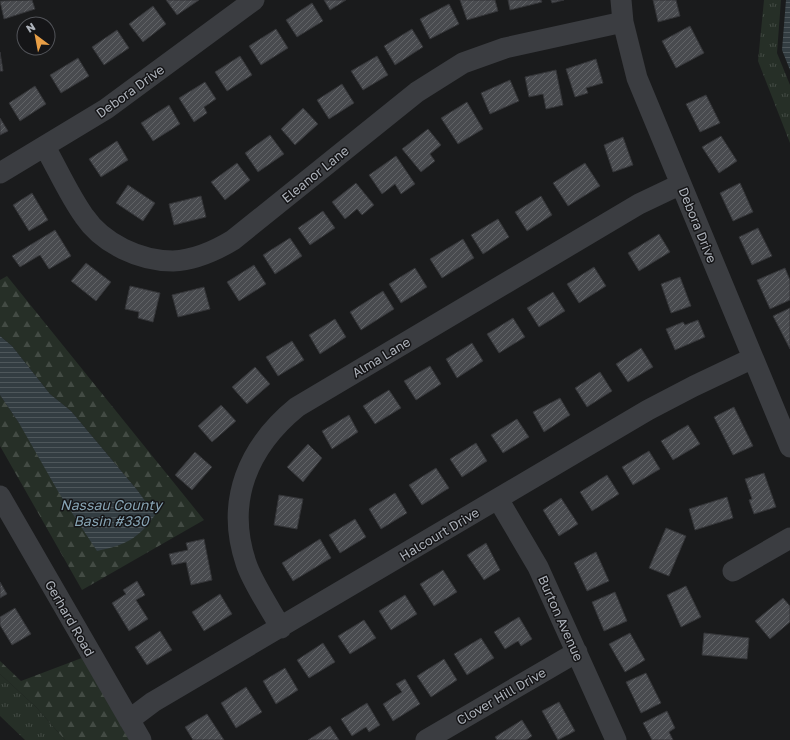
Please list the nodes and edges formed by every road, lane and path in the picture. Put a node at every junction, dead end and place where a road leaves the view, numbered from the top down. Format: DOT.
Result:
graph roads {
  1 [pos="254,0"];
  2 [pos="621,0"];
  3 [pos="623,22"];
  4 [pos="45,147"];
  5 [pos="0,173"];
  6 [pos="681,184"];
  7 [pos="753,358"];
  8 [pos="790,447"];
  9 [pos="0,496"];
  10 [pos="498,499"];
  11 [pos="790,538"];
  12 [pos="733,571"];
  13 [pos="281,628"];
  14 [pos="577,652"];
  15 [pos="129,720"];
  16 [pos="141,740"];
  17 [pos="426,740"];
  18 [pos="616,740"];
  1 -- 4 [label="street, Debora Drive"];
  2 -- 3 [label="street, Debora Drive"];
  3 -- 4 [label="street, Eleanor Lane"];
  3 -- 6 [label="street, Debora Drive"];
  4 -- 5 [label="street, Debora Drive"];
  6 -- 7 [label="street, Debora Drive"];
  6 -- 13 [label="street, Alma Lane"];
  7 -- 8 [label="street, Debora Drive"];
  7 -- 10 [label="street, Halcourt Drive"];
  9 -- 15 [label="street, Gerhard Road"];
  10 -- 13 [label="street, Halcourt Drive"];
  10 -- 14 [label="street, Burton Avenue"];
  11 -- 12 [label="street"];
  13 -- 15 [label="street, Halcourt Drive"];
  14 -- 17 [label="street, Clover Hill Drive"];
  14 -- 18 [label="street, Burton Avenue"];
  15 -- 16 [label="street, Gerhard Road"];
}
